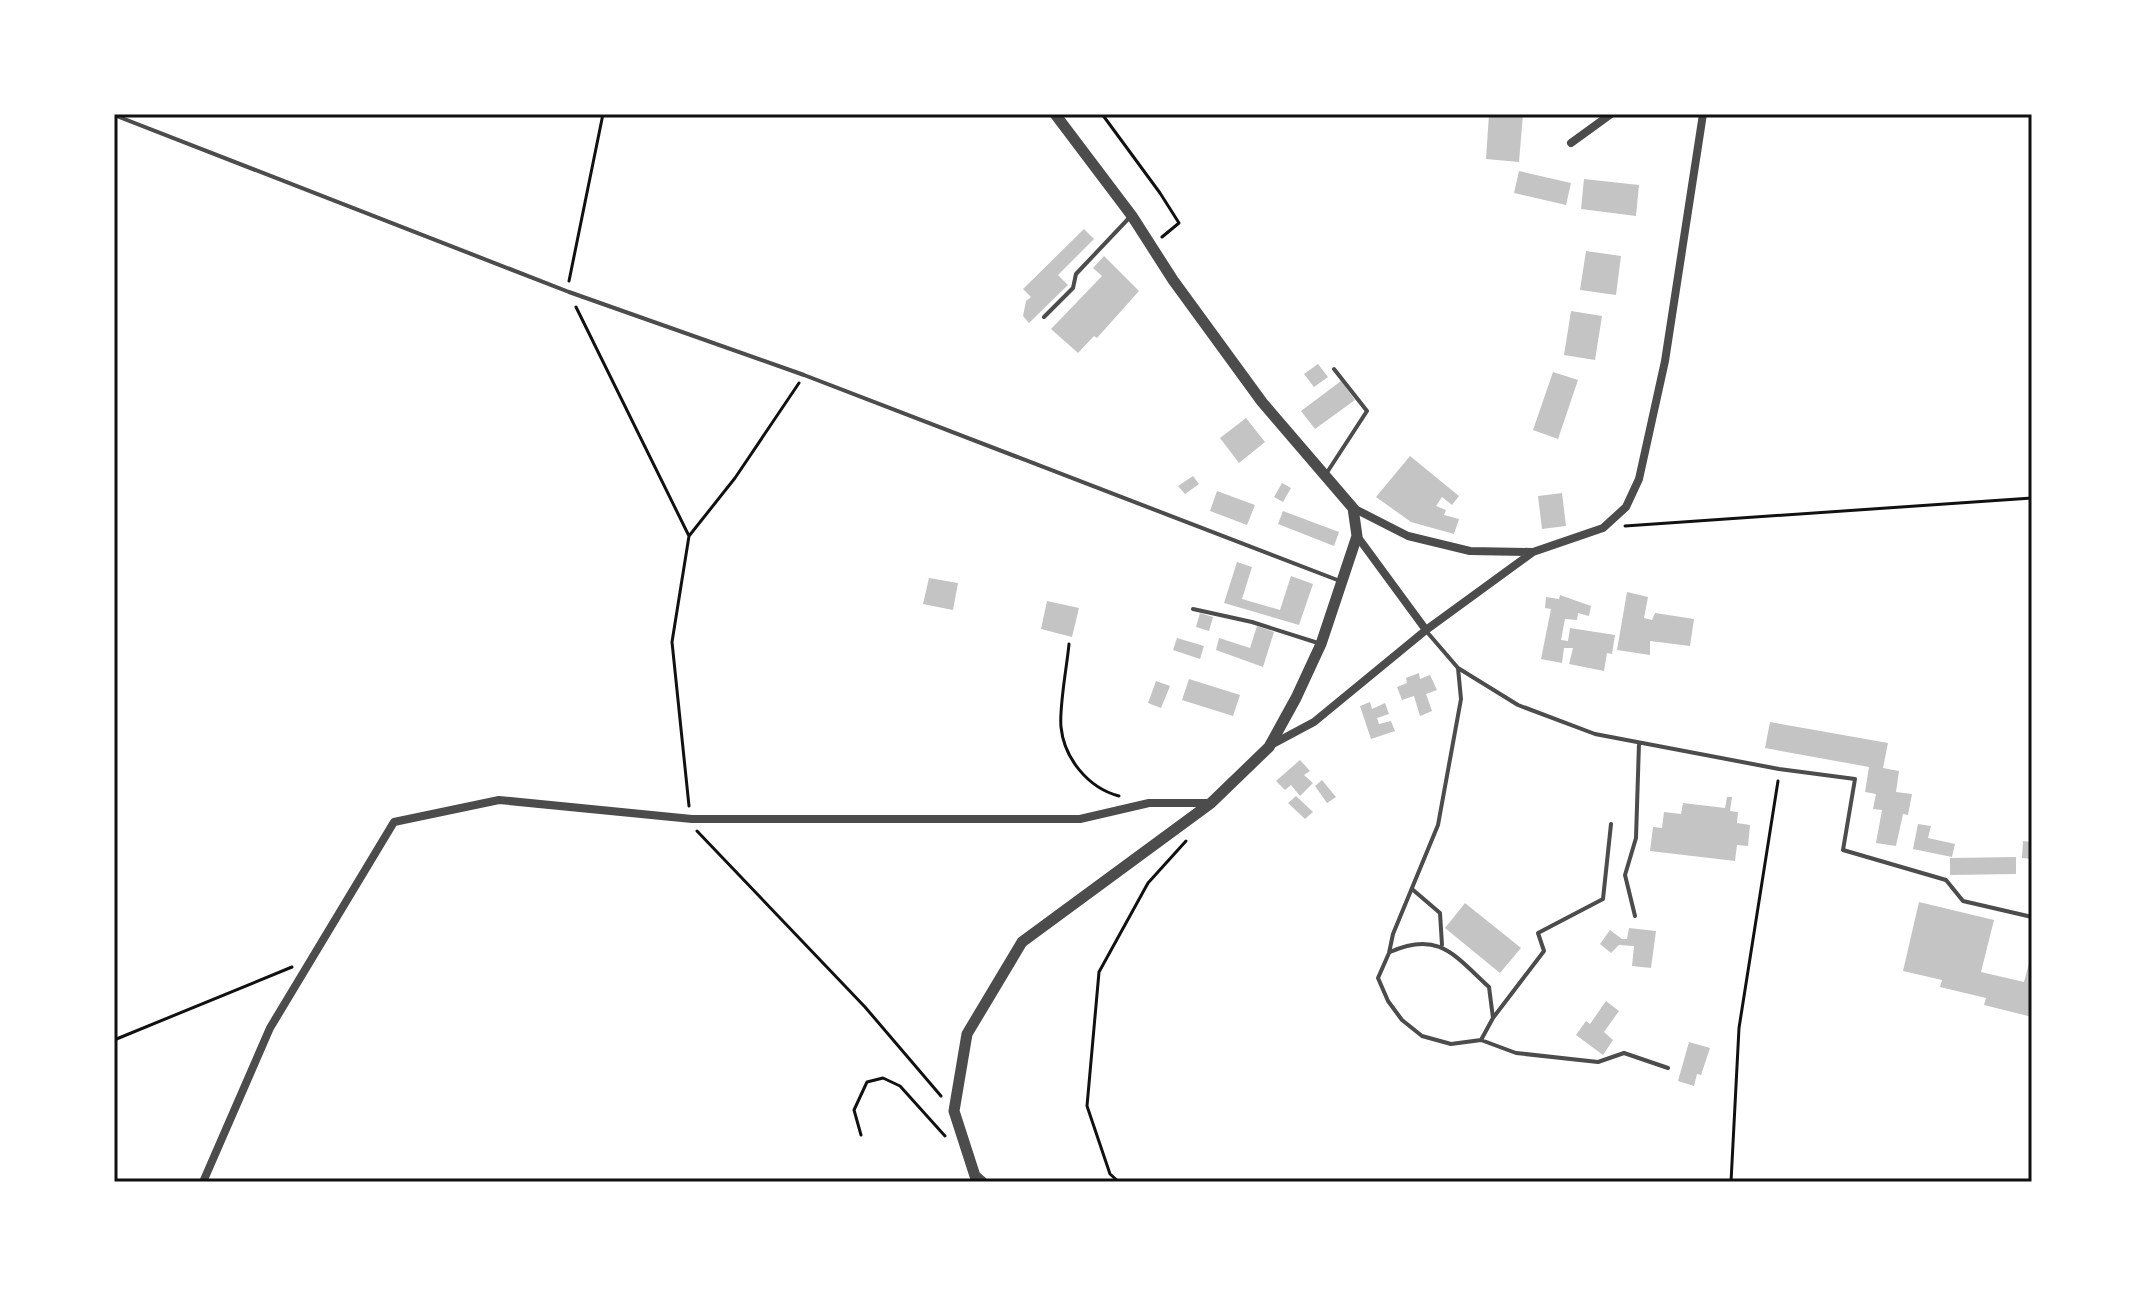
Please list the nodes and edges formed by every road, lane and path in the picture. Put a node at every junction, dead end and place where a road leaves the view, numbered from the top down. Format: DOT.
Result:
graph roads {
  1 [pos="603,114"];
  2 [pos="1055,114"];
  3 [pos="1102,114"];
  4 [pos="1611,114"];
  5 [pos="1703,114"];
  6 [pos="114,115"];
  7 [pos="1571,143"];
  8 [pos="1132,216"];
  9 [pos="1150,245"];
  10 [pos="569,292"];
  11 [pos="1044,317"];
  12 [pos="1334,369"];
  13 [pos="804,375"];
  14 [pos="1325,476"];
  15 [pos="2032,498"];
  16 [pos="1353,508"];
  17 [pos="1603,528"];
  18 [pos="689,536"];
  19 [pos="1357,536"];
  20 [pos="1533,552"];
  21 [pos="1342,582"];
  22 [pos="1193,609"];
  23 [pos="1426,630"];
  24 [pos="1069,644"];
  25 [pos="1321,644"];
  26 [pos="1458,668"];
  27 [pos="1639,743"];
  28 [pos="1269,747"];
  29 [pos="1779,769"];
  30 [pos="1120,796"];
  31 [pos="1211,803"];
  32 [pos="692,819"];
  33 [pos="1611,824"];
  34 [pos="1188,839"];
  35 [pos="1412,889"];
  36 [pos="1635,916"];
  37 [pos="2032,917"];
  38 [pos="1442,946"];
  39 [pos="1389,953"];
  40 [pos="312,959"];
  41 [pos="1493,1018"];
  42 [pos="114,1040"];
  43 [pos="1481,1040"];
  44 [pos="1668,1068"];
  45 [pos="954,1111"];
  46 [pos="861,1135"];
  47 [pos="968,1157"];
  48 [pos="203,1182"];
  49 [pos="982,1182"];
  50 [pos="1119,1182"];
  51 [pos="1731,1182"];
  1 -- 10 [label="path"];
  2 -- 8 [label="street"];
  3 -- 9 [label="path"];
  4 -- 7 [label="street"];
  5 -- 17 [label="street"];
  6 -- 10 [label="lane"];
  8 -- 9 [label="street"];
  8 -- 11 [label="lane"];
  9 -- 14 [label="street"];
  10 -- 13 [label="lane"];
  10 -- 18 [label="path"];
  12 -- 14 [label="lane"];
  13 -- 18 [label="path"];
  13 -- 21 [label="lane"];
  14 -- 16 [label="street"];
  15 -- 17 [label="path"];
  16 -- 19 [label="street"];
  16 -- 20 [label="street"];
  17 -- 20 [label="street"];
  18 -- 32 [label="path"];
  19 -- 21 [label="street"];
  19 -- 23 [label="street"];
  20 -- 23 [label="street"];
  21 -- 25 [label="street"];
  22 -- 25 [label="lane"];
  23 -- 26 [label="lane"];
  23 -- 28 [label="street"];
  24 -- 30 [label="path"];
  25 -- 28 [label="street"];
  26 -- 27 [label="lane"];
  26 -- 35 [label="lane"];
  27 -- 29 [label="lane"];
  27 -- 36 [label="lane"];
  28 -- 31 [label="street"];
  29 -- 37 [label="lane"];
  29 -- 51 [label="path"];
  31 -- 32 [label="street"];
  31 -- 45 [label="street"];
  32 -- 40 [label="street"];
  32 -- 45 [label="path"];
  33 -- 41 [label="lane"];
  34 -- 50 [label="path"];
  35 -- 38 [label="lane"];
  35 -- 39 [label="lane"];
  38 -- 39 [label="lane"];
  38 -- 41 [label="lane"];
  39 -- 43 [label="lane"];
  40 -- 42 [label="path"];
  40 -- 48 [label="street"];
  41 -- 43 [label="lane"];
  43 -- 44 [label="lane"];
  45 -- 47 [label="street"];
  46 -- 47 [label="path"];
  47 -- 49 [label="street"];
}
